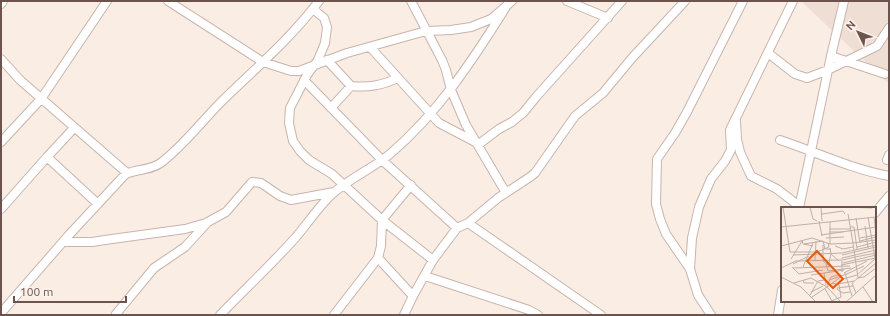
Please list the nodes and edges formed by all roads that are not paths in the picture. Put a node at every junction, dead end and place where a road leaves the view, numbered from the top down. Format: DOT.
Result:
graph roads {
  1 [pos="3,1"];
  2 [pos="107,1"];
  3 [pos="168,1"];
  4 [pos="319,1"];
  5 [pos="411,1"];
  6 [pos="567,1"];
  7 [pos="622,1"];
  8 [pos="685,1"];
  9 [pos="743,1"];
  10 [pos="794,1"];
  11 [pos="844,1"];
  12 [pos="1,4"];
  13 [pos="509,4"];
  14 [pos="313,8"];
  15 [pos="608,18"];
  16 [pos="889,28"];
  17 [pos="426,31"];
  18 [pos="370,46"];
  19 [pos="768,53"];
  20 [pos="831,56"];
  21 [pos="1,59"];
  22 [pos="327,60"];
  23 [pos="846,61"];
  24 [pos="263,62"];
  25 [pos="312,67"];
  26 [pos="828,70"];
  27 [pos="885,74"];
  28 [pos="398,78"];
  29 [pos="304,80"];
  30 [pos="351,86"];
  31 [pos="451,90"];
  32 [pos="41,99"];
  33 [pos="331,108"];
  34 [pos="431,114"];
  35 [pos="736,119"];
  36 [pos="74,128"];
  37 [pos="780,140"];
  38 [pos="1,142"];
  39 [pos="479,144"];
  40 [pos="811,150"];
  41 [pos="47,157"];
  42 [pos="382,160"];
  43 [pos="127,173"];
  44 [pos="889,176"];
  45 [pos="343,184"];
  46 [pos="411,185"];
  47 [pos="334,192"];
  48 [pos="506,193"];
  49 [pos="889,196"];
  50 [pos="98,204"];
  51 [pos="799,207"];
  52 [pos="1,208"];
  53 [pos="876,212"];
  54 [pos="382,220"];
  55 [pos="206,223"];
  56 [pos="468,223"];
  57 [pos="457,228"];
  58 [pos="62,242"];
  59 [pos="378,258"];
  60 [pos="433,260"];
  61 [pos="690,269"];
  62 [pos="425,276"];
  63 [pos="413,296"];
  64 [pos="781,296"];
  65 [pos="3,310"];
  66 [pos="116,314"];
  67 [pos="533,314"];
  68 [pos="220,315"];
  69 [pos="334,315"];
  70 [pos="404,315"];
  71 [pos="601,315"];
  72 [pos="710,315"];
  73 [pos="778,315"];
  1 -- 12 [label="street"];
  2 -- 32 [label="street"];
  3 -- 24 [label="street"];
  4 -- 14 [label="street"];
  5 -- 17 [label="street"];
  6 -- 15 [label="street"];
  7 -- 15 [label="street"];
  8 -- 48 [label="street"];
  9 -- 61 [label="street"];
  10 -- 19 [label="street"];
  11 -- 20 [label="street"];
  13 -- 17 [label="street"];
  13 -- 31 [label="street"];
  14 -- 24 [label="street"];
  14 -- 25 [label="street"];
  15 -- 39 [label="street"];
  16 -- 23 [label="street"];
  17 -- 18 [label="street"];
  17 -- 31 [label="street"];
  18 -- 22 [label="street"];
  18 -- 28 [label="street"];
  19 -- 26 [label="street"];
  19 -- 35 [label="street"];
  20 -- 23 [label="street"];
  20 -- 26 [label="street"];
  21 -- 32 [label="street"];
  22 -- 25 [label="street"];
  22 -- 30 [label="street"];
  23 -- 26 [label="street"];
  23 -- 27 [label="street"];
  24 -- 25 [label="street"];
  24 -- 43 [label="street"];
  25 -- 29 [label="street"];
  26 -- 40 [label="street"];
  28 -- 30 [label="street"];
  28 -- 34 [label="street"];
  29 -- 33 [label="street"];
  29 -- 45 [label="street"];
  30 -- 33 [label="street"];
  31 -- 34 [label="street"];
  31 -- 39 [label="street"];
  32 -- 36 [label="street"];
  32 -- 38 [label="street"];
  33 -- 42 [label="street"];
  34 -- 39 [label="street"];
  34 -- 42 [label="street"];
  35 -- 51 [label="street"];
  35 -- 61 [label="street"];
  36 -- 41 [label="street"];
  36 -- 43 [label="street"];
  37 -- 40 [label="street"];
  39 -- 48 [label="street"];
  40 -- 44 [label="street"];
  40 -- 51 [label="street"];
  41 -- 50 [label="street"];
  41 -- 52 [label="street"];
  42 -- 45 [label="street"];
  42 -- 46 [label="street"];
  43 -- 50 [label="street"];
  45 -- 47 [label="street"];
  45 -- 54 [label="street"];
  46 -- 54 [label="street"];
  46 -- 57 [label="street"];
  47 -- 55 [label="street"];
  47 -- 68 [label="street"];
  48 -- 56 [label="street"];
  49 -- 53 [label="street"];
  50 -- 58 [label="street"];
  54 -- 59 [label="street"];
  54 -- 60 [label="street"];
  55 -- 58 [label="street"];
  55 -- 66 [label="street"];
  56 -- 57 [label="street"];
  56 -- 71 [label="street"];
  57 -- 60 [label="street"];
  58 -- 65 [label="street"];
  59 -- 63 [label="street"];
  59 -- 69 [label="street"];
  60 -- 62 [label="street"];
  61 -- 72 [label="street"];
  62 -- 63 [label="street"];
  62 -- 67 [label="street"];
  63 -- 70 [label="street"];
  64 -- 73 [label="street"];
}
